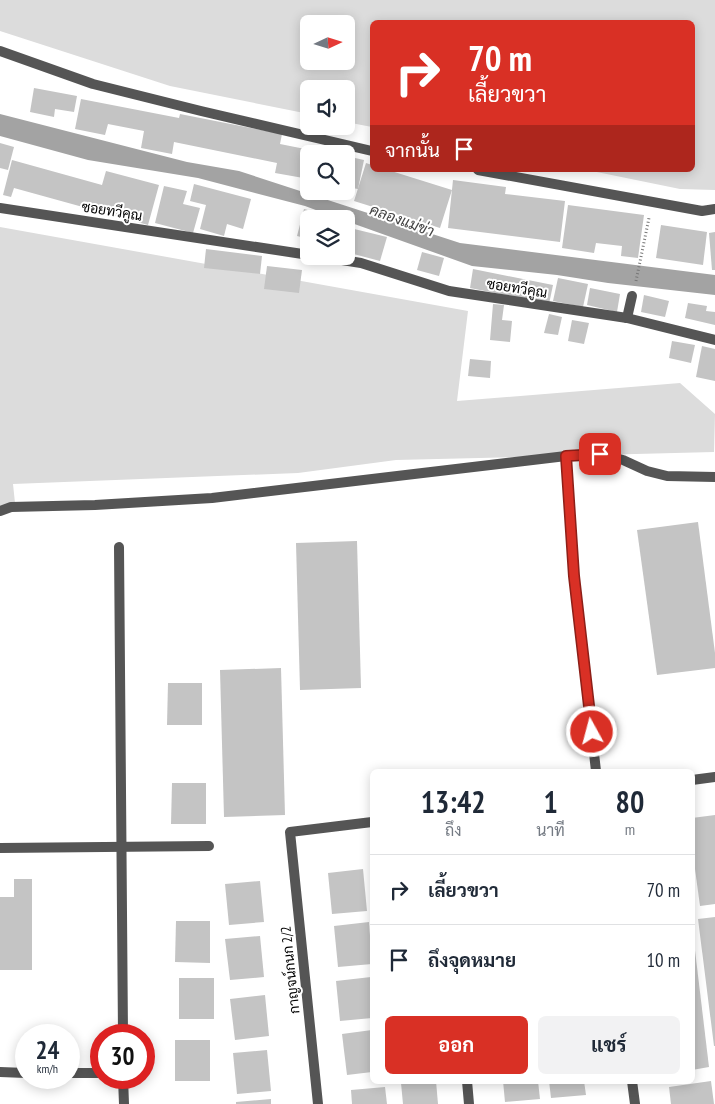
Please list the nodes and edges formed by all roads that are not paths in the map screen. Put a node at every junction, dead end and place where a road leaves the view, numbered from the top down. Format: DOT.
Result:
graph roads {
  1 [pos="0,51"];
  2 [pos="370,151"];
  3 [pos="489,172"];
  4 [pos="0,208"];
  5 [pos="715,209"];
  6 [pos="300,254"];
  7 [pos="355,262"];
  8 [pos="632,296"];
  9 [pos="627,318"];
  10 [pos="715,340"];
  11 [pos="566,456"];
  12 [pos="715,477"];
  13 [pos="0,511"];
  14 [pos="119,547"];
  15 [pos="596,769"];
  16 [pos="715,777"];
  17 [pos="695,780"];
  18 [pos="370,822"];
  19 [pos="209,846"];
  20 [pos="122,847"];
  21 [pos="0,848"];
  22 [pos="123,1024"];
  23 [pos="0,1072"];
  24 [pos="15,1072"];
  25 [pos="466,1084"];
  26 [pos="632,1084"];
  27 [pos="123,1089"];
  28 [pos="124,1104"];
  29 [pos="318,1104"];
  30 [pos="469,1104"];
  31 [pos="635,1104"];
  1 -- 2 [label="street"];
  3 -- 5 [label="street"];
  4 -- 6 [label="street, ซอยทวีคูณ"];
  7 -- 9 [label="street, ซอยทวีคูณ"];
  8 -- 9 [label="street"];
  9 -- 10 [label="street, ซอยทวีคูณ"];
  11 -- 12 [label="street"];
  11 -- 13 [label="street"];
  11 -- 15 [label="street"];
  14 -- 20 [label="street"];
  16 -- 17 [label="street"];
  18 -- 29 [label="street, กาญจน์กนก 2/2"];
  19 -- 20 [label="street"];
  20 -- 21 [label="street"];
  20 -- 22 [label="street"];
  23 -- 24 [label="street"];
  25 -- 30 [label="street"];
  26 -- 31 [label="street"];
  27 -- 28 [label="street"];
}
